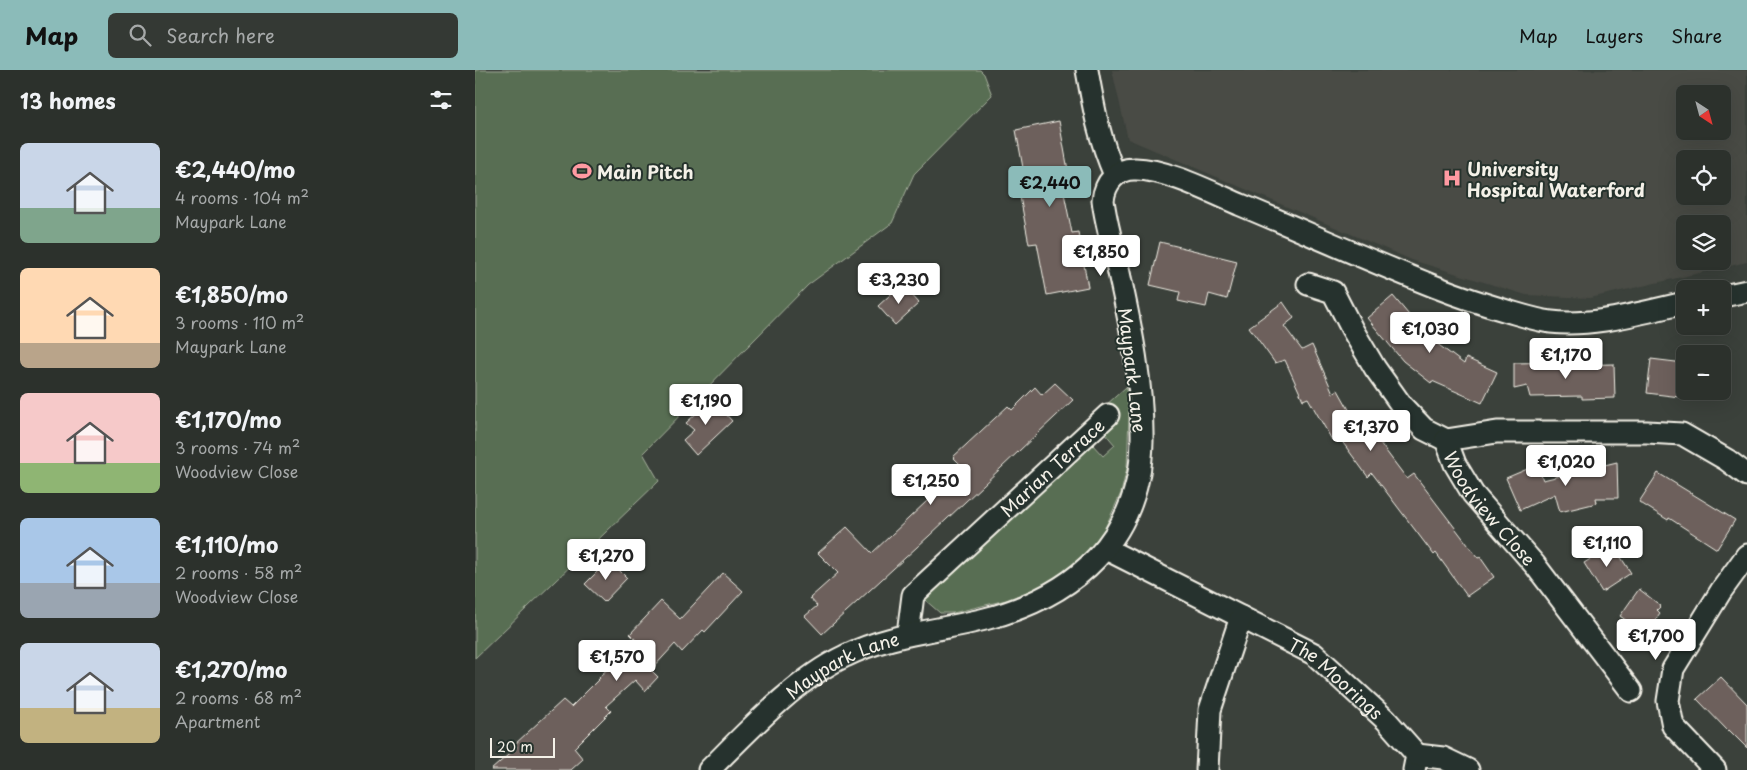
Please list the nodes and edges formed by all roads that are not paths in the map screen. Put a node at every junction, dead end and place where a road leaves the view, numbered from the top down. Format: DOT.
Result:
graph roads {
  1 [pos="1087,70"];
  2 [pos="1115,175"];
  3 [pos="1308,284"];
  4 [pos="1747,291"];
  5 [pos="1731,294"];
  6 [pos="1676,306"];
  7 [pos="1108,415"];
  8 [pos="1446,440"];
  9 [pos="1747,475"];
  10 [pos="1106,549"];
  11 [pos="1747,555"];
  12 [pos="1241,617"];
  13 [pos="908,634"];
  14 [pos="1631,690"];
  15 [pos="1416,763"];
  16 [pos="709,770"];
  17 [pos="1207,770"];
  18 [pos="1469,770"];
  19 [pos="1715,770"];
  1 -- 2 [label="street"];
  2 -- 6 [label="street"];
  2 -- 10 [label="street, Maypark Lane"];
  3 -- 8 [label="street, Woodview Close"];
  4 -- 5 [label="street"];
  7 -- 13 [label="street, Marian Terrace"];
  8 -- 9 [label="street, Woodview Close"];
  8 -- 14 [label="street, Woodview Close"];
  10 -- 12 [label="street, The Moorings"];
  10 -- 13 [label="street, Maypark Lane"];
  11 -- 19 [label="street"];
  12 -- 15 [label="street, The Moorings"];
  12 -- 17 [label="street"];
  13 -- 16 [label="street, Maypark Lane"];
  15 -- 18 [label="street, The Moorings"];
}
